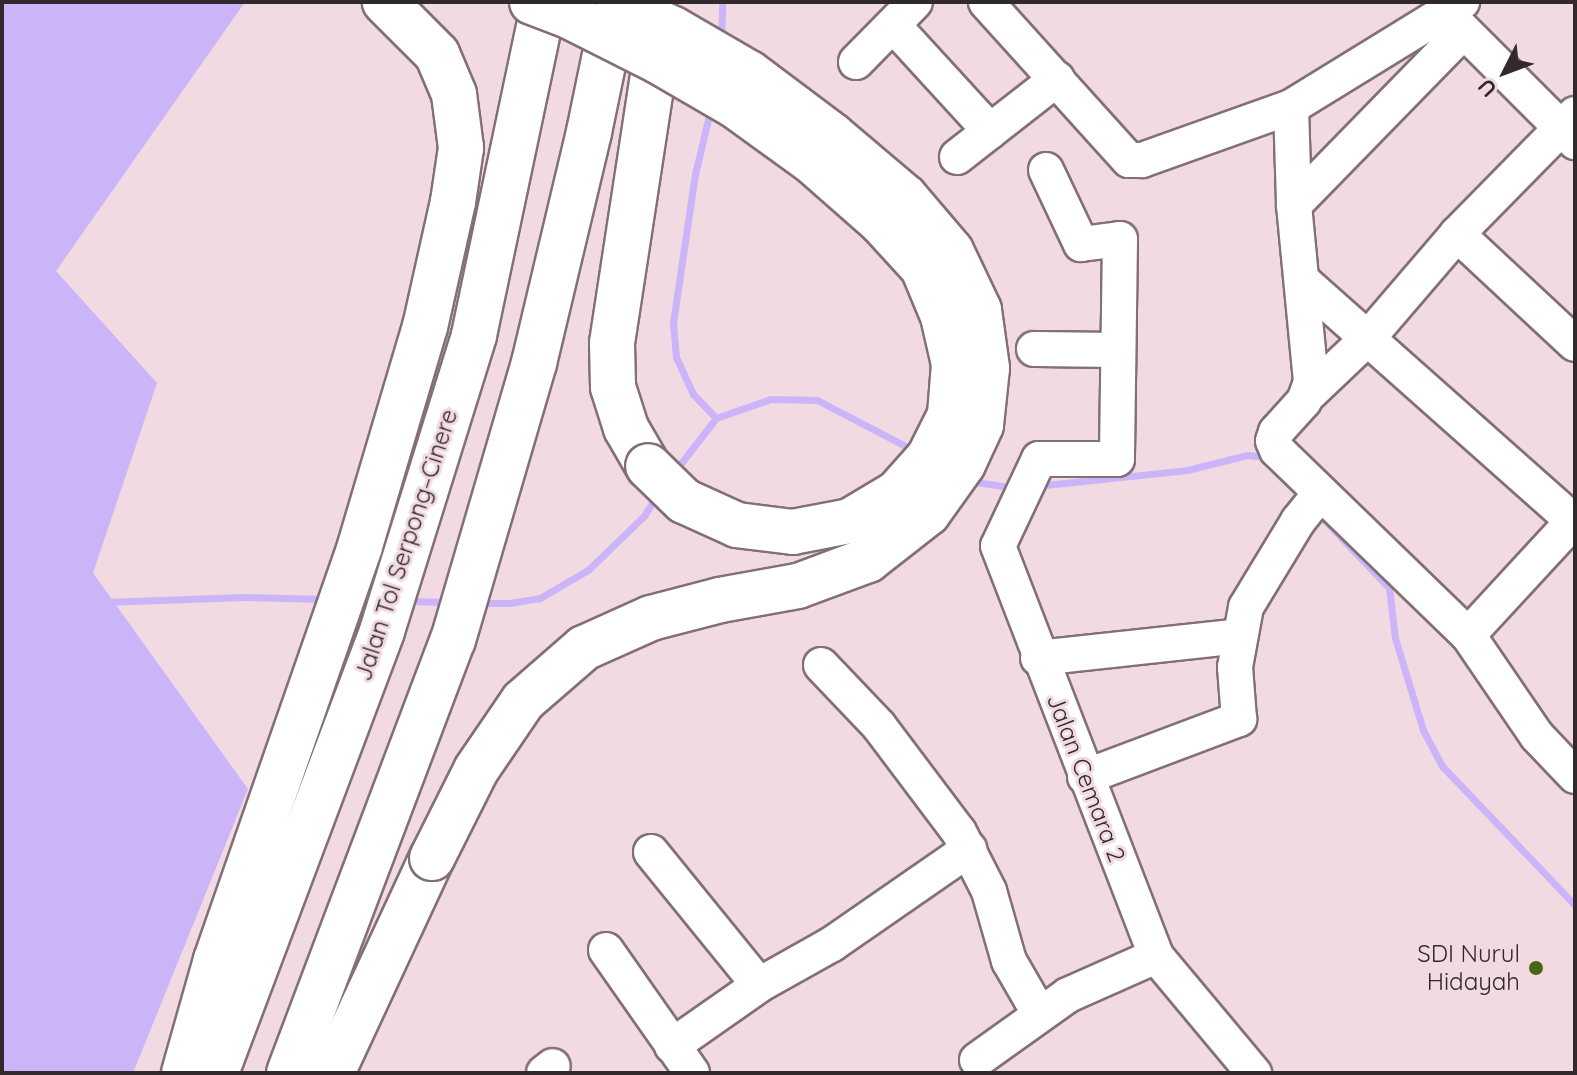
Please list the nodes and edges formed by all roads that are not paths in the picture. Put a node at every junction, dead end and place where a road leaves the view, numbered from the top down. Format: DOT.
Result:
graph roads {
  1 [pos="385,2"];
  2 [pos="532,2"];
  3 [pos="544,2"];
  4 [pos="616,2"];
  5 [pos="664,2"];
  6 [pos="986,2"];
  7 [pos="1453,12"];
  8 [pos="904,13"];
  9 [pos="856,62"];
  10 [pos="1057,79"];
  11 [pos="1291,107"];
  12 [pos="1570,127"];
  13 [pos="990,131"];
  14 [pos="957,157"];
  15 [pos="1046,170"];
  16 [pos="1294,205"];
  17 [pos="1457,234"];
  18 [pos="1304,282"];
  19 [pos="1368,338"];
  20 [pos="1575,344"];
  21 [pos="1034,349"];
  22 [pos="1118,350"];
  23 [pos="1309,394"];
  24 [pos="1321,493"];
  25 [pos="1574,521"];
  26 [pos="1468,635"];
  27 [pos="1240,636"];
  28 [pos="1038,658"];
  29 [pos="821,665"];
  30 [pos="1575,776"];
  31 [pos="1085,777"];
  32 [pos="969,849"];
  33 [pos="651,852"];
  34 [pos="606,950"];
  35 [pos="1156,956"];
  36 [pos="759,985"];
  37 [pos="1039,1013"];
  38 [pos="682,1060"];
  39 [pos="977,1060"];
  40 [pos="184,1073"];
  41 [pos="216,1073"];
  42 [pos="289,1073"];
  43 [pos="332,1073"];
  44 [pos="1254,1073"];
  1 -- 40 [label="highway"];
  2 -- 5 [label="highway, bridge"];
  3 -- 41 [label="highway, Jalan Tol Serpong–Cinere"];
  4 -- 42 [label="highway"];
  4 -- 43 [label="highway, bridge"];
  6 -- 10 [label="street"];
  7 -- 11 [label="street"];
  7 -- 12 [label="street"];
  7 -- 16 [label="street"];
  8 -- 9 [label="street"];
  8 -- 13 [label="street"];
  10 -- 11 [label="street"];
  10 -- 13 [label="street"];
  11 -- 16 [label="street"];
  12 -- 17 [label="street"];
  13 -- 14 [label="street"];
  15 -- 22 [label="street"];
  16 -- 18 [label="street"];
  17 -- 19 [label="street"];
  17 -- 20 [label="street"];
  18 -- 19 [label="street"];
  18 -- 23 [label="street"];
  19 -- 23 [label="street"];
  19 -- 25 [label="street"];
  21 -- 22 [label="street"];
  22 -- 28 [label="street, Jalan Cemara 2"];
  23 -- 24 [label="street"];
  24 -- 26 [label="street"];
  24 -- 27 [label="street"];
  25 -- 26 [label="street"];
  26 -- 30 [label="street"];
  27 -- 28 [label="street"];
  27 -- 31 [label="street"];
  28 -- 31 [label="street, Jalan Cemara 2"];
  29 -- 32 [label="street"];
  31 -- 35 [label="street, Jalan Cemara 2"];
  32 -- 36 [label="street"];
  32 -- 37 [label="street"];
  33 -- 36 [label="street"];
  34 -- 38 [label="street"];
  35 -- 37 [label="street"];
  35 -- 44 [label="street, Jalan Cemara 2"];
  36 -- 38 [label="street"];
  37 -- 39 [label="street"];
}
